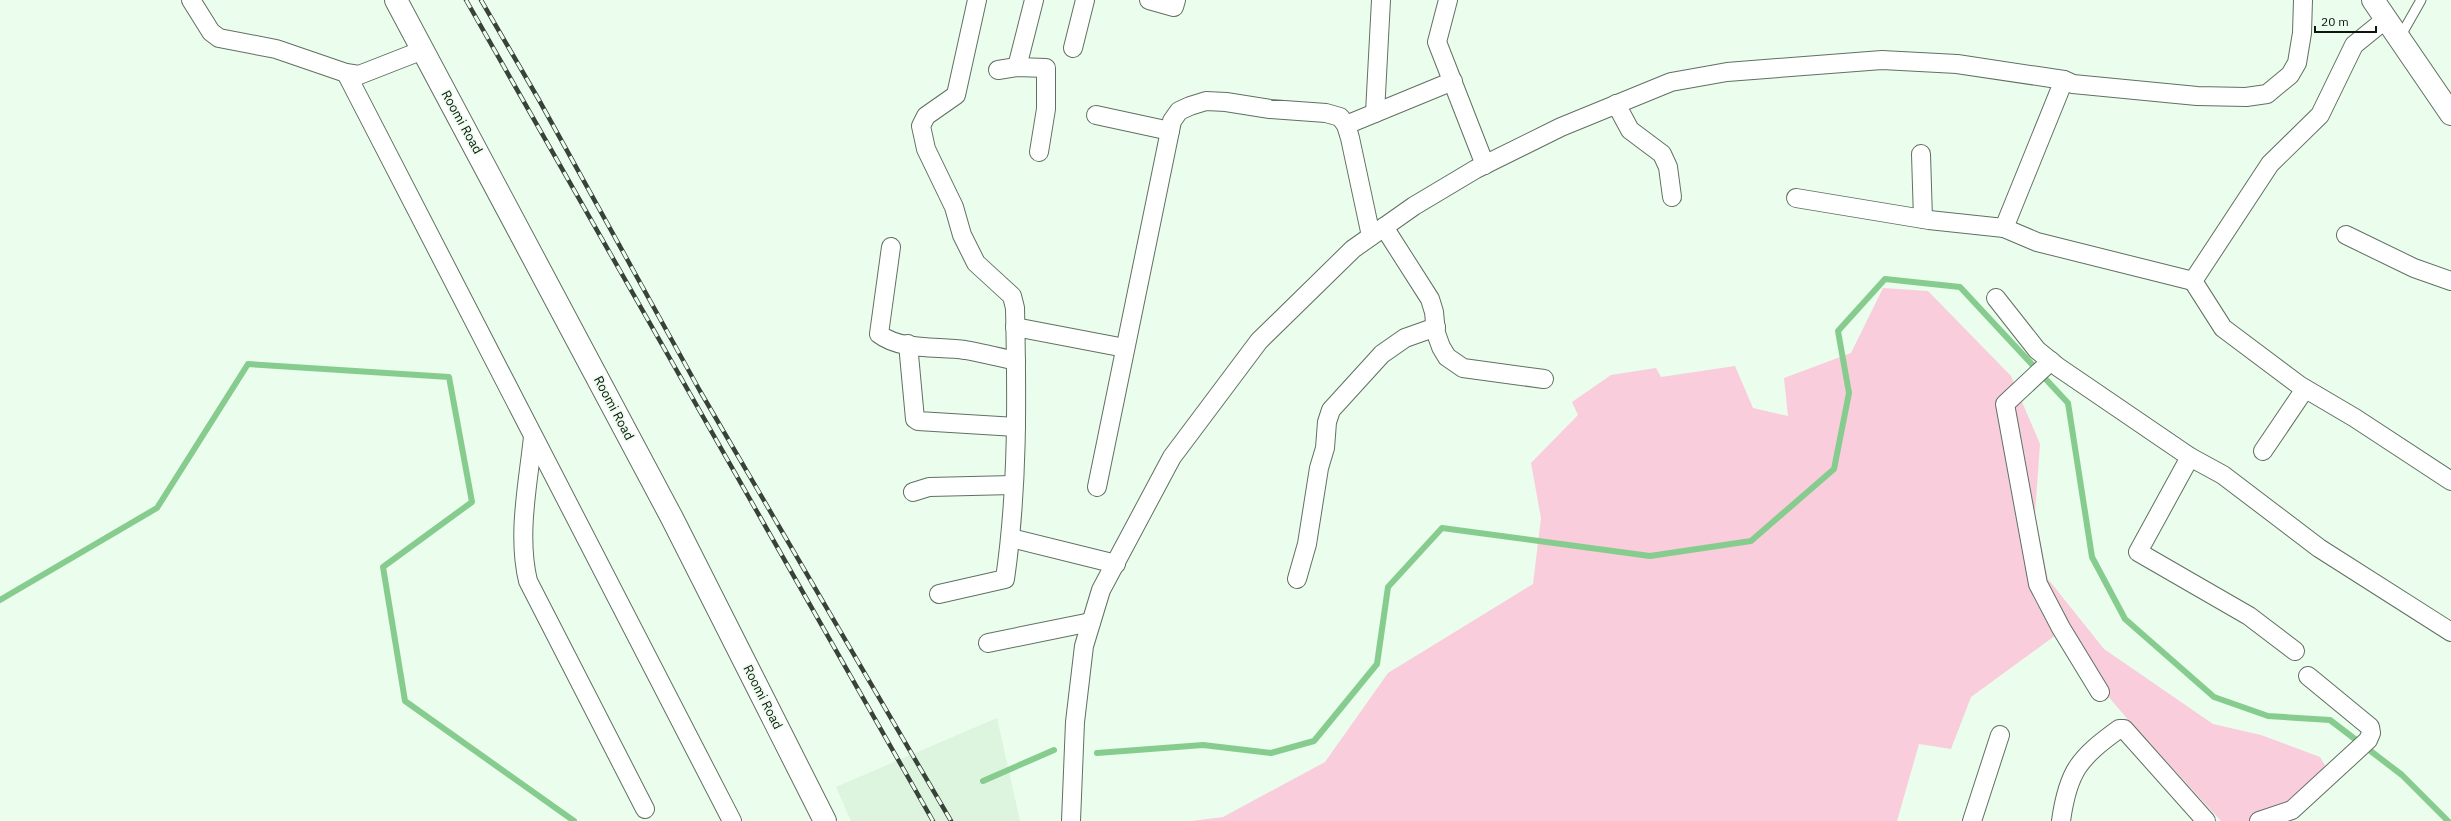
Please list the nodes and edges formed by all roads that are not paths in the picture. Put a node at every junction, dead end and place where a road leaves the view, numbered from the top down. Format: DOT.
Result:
graph roads {
  1 [pos="191,0"];
  2 [pos="396,0"];
  3 [pos="977,0"];
  4 [pos="1034,0"];
  5 [pos="1085,0"];
  6 [pos="1149,0"];
  7 [pos="1176,0"];
  8 [pos="1378,0"];
  9 [pos="1448,0"];
  10 [pos="2303,0"];
  11 [pos="2373,0"];
  12 [pos="2421,0"];
  13 [pos="2386,19"];
  14 [pos="2399,38"];
  15 [pos="1073,48"];
  16 [pos="423,50"];
  17 [pos="1017,68"];
  18 [pos="998,70"];
  19 [pos="346,73"];
  20 [pos="2064,80"];
  21 [pos="1452,81"];
  22 [pos="1616,104"];
  23 [pos="1375,113"];
  24 [pos="2451,114"];
  25 [pos="1096,115"];
  26 [pos="1346,125"];
  27 [pos="1170,131"];
  28 [pos="1039,152"];
  29 [pos="1921,154"];
  30 [pos="1485,164"];
  31 [pos="1672,197"];
  32 [pos="1796,198"];
  33 [pos="1923,219"];
  34 [pos="2004,228"];
  35 [pos="1377,232"];
  36 [pos="2346,235"];
  37 [pos="891,247"];
  38 [pos="2451,281"];
  39 [pos="2193,282"];
  40 [pos="1996,298"];
  41 [pos="1015,327"];
  42 [pos="1436,327"];
  43 [pos="908,344"];
  44 [pos="1125,348"];
  45 [pos="1016,361"];
  46 [pos="2051,361"];
  47 [pos="1544,379"];
  48 [pos="2306,389"];
  49 [pos="1016,427"];
  50 [pos="533,437"];
  51 [pos="2263,451"];
  52 [pos="2190,457"];
  53 [pos="2451,481"];
  54 [pos="1013,485"];
  55 [pos="1097,488"];
  56 [pos="913,492"];
  57 [pos="1011,538"];
  58 [pos="1116,564"];
  59 [pos="1297,578"];
  60 [pos="939,594"];
  61 [pos="1091,622"];
  62 [pos="2451,632"];
  63 [pos="988,643"];
  64 [pos="2295,651"];
  65 [pos="2308,676"];
  66 [pos="2100,692"];
  67 [pos="2000,735"];
  68 [pos="645,809"];
  69 [pos="732,821"];
  70 [pos="825,821"];
  71 [pos="1072,821"];
  72 [pos="1972,821"];
  73 [pos="2061,821"];
  74 [pos="2206,821"];
  75 [pos="2259,821"];
  1 -- 19 [label="street"];
  2 -- 16 [label="street, Roomi Road"];
  3 -- 41 [label="street"];
  4 -- 17 [label="street"];
  5 -- 15 [label="street"];
  6 -- 7 [label="street"];
  8 -- 23 [label="street"];
  9 -- 21 [label="street"];
  10 -- 20 [label="street"];
  11 -- 13 [label="street"];
  12 -- 14 [label="lane"];
  13 -- 14 [label="street"];
  13 -- 39 [label="street"];
  14 -- 24 [label="street"];
  16 -- 19 [label="street"];
  16 -- 70 [label="street, Roomi Road"];
  17 -- 18 [label="street"];
  17 -- 28 [label="street"];
  19 -- 50 [label="street"];
  20 -- 22 [label="street"];
  20 -- 34 [label="street"];
  21 -- 23 [label="street"];
  21 -- 30 [label="street"];
  22 -- 30 [label="street"];
  22 -- 31 [label="street"];
  23 -- 26 [label="street"];
  25 -- 27 [label="street"];
  26 -- 27 [label="street"];
  26 -- 35 [label="street"];
  27 -- 44 [label="street"];
  29 -- 33 [label="street"];
  30 -- 35 [label="street"];
  32 -- 33 [label="street"];
  33 -- 34 [label="street"];
  34 -- 39 [label="street"];
  35 -- 42 [label="street"];
  35 -- 58 [label="street"];
  36 -- 38 [label="street"];
  37 -- 43 [label="street"];
  39 -- 48 [label="street"];
  40 -- 46 [label="street"];
  41 -- 44 [label="street"];
  41 -- 45 [label="street"];
  42 -- 47 [label="street"];
  42 -- 59 [label="street"];
  43 -- 45 [label="street"];
  43 -- 49 [label="street"];
  44 -- 55 [label="street"];
  45 -- 49 [label="street"];
  46 -- 52 [label="street"];
  46 -- 66 [label="street"];
  48 -- 51 [label="street"];
  48 -- 53 [label="street"];
  49 -- 54 [label="street"];
  50 -- 68 [label="street"];
  50 -- 69 [label="street"];
  52 -- 62 [label="street"];
  52 -- 64 [label="street"];
  54 -- 56 [label="street"];
  54 -- 57 [label="street"];
  57 -- 58 [label="street"];
  57 -- 60 [label="street"];
  58 -- 61 [label="street"];
  61 -- 63 [label="street"];
  61 -- 71 [label="street"];
  65 -- 75 [label="street"];
  67 -- 72 [label="street"];
  73 -- 74 [label="street"];
}
